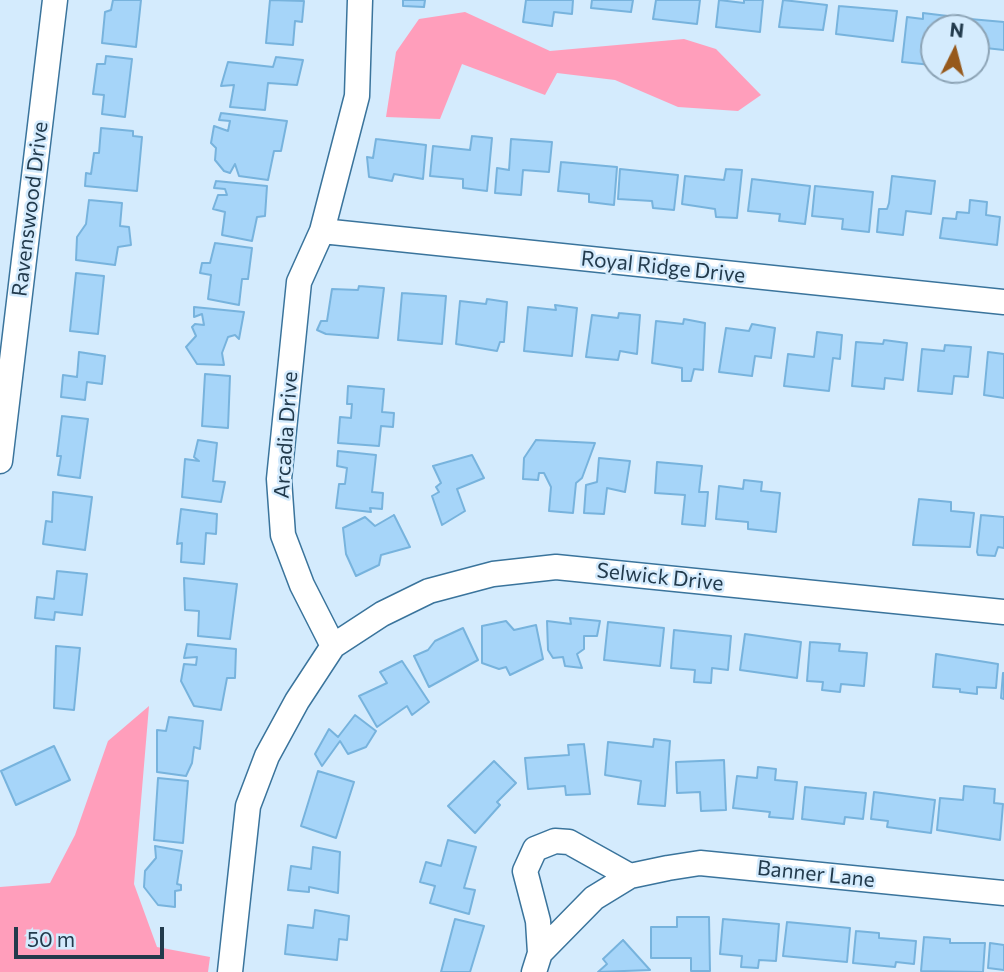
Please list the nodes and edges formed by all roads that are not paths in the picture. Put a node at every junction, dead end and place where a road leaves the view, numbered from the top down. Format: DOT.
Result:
graph roads {
  1 [pos="55,0"];
  2 [pos="360,0"];
  3 [pos="322,231"];
  4 [pos="1004,302"];
  5 [pos="0,461"];
  6 [pos="1004,612"];
  7 [pos="334,646"];
  8 [pos="630,876"];
  9 [pos="1004,893"];
  10 [pos="537,962"];
  11 [pos="230,972"];
  1 -- 5 [label="street, Ravenswood Drive"];
  2 -- 3 [label="street, Arcadia Drive"];
  3 -- 4 [label="street, Royal Ridge Drive"];
  3 -- 7 [label="street, Arcadia Drive"];
  6 -- 7 [label="street, Selwick Drive"];
  7 -- 11 [label="street"];
  8 -- 9 [label="street, Banner Lane"];
  8 -- 10 [label="street, Banner Lane"];
  8 -- 10 [label="street, Banner Lane"];
}
